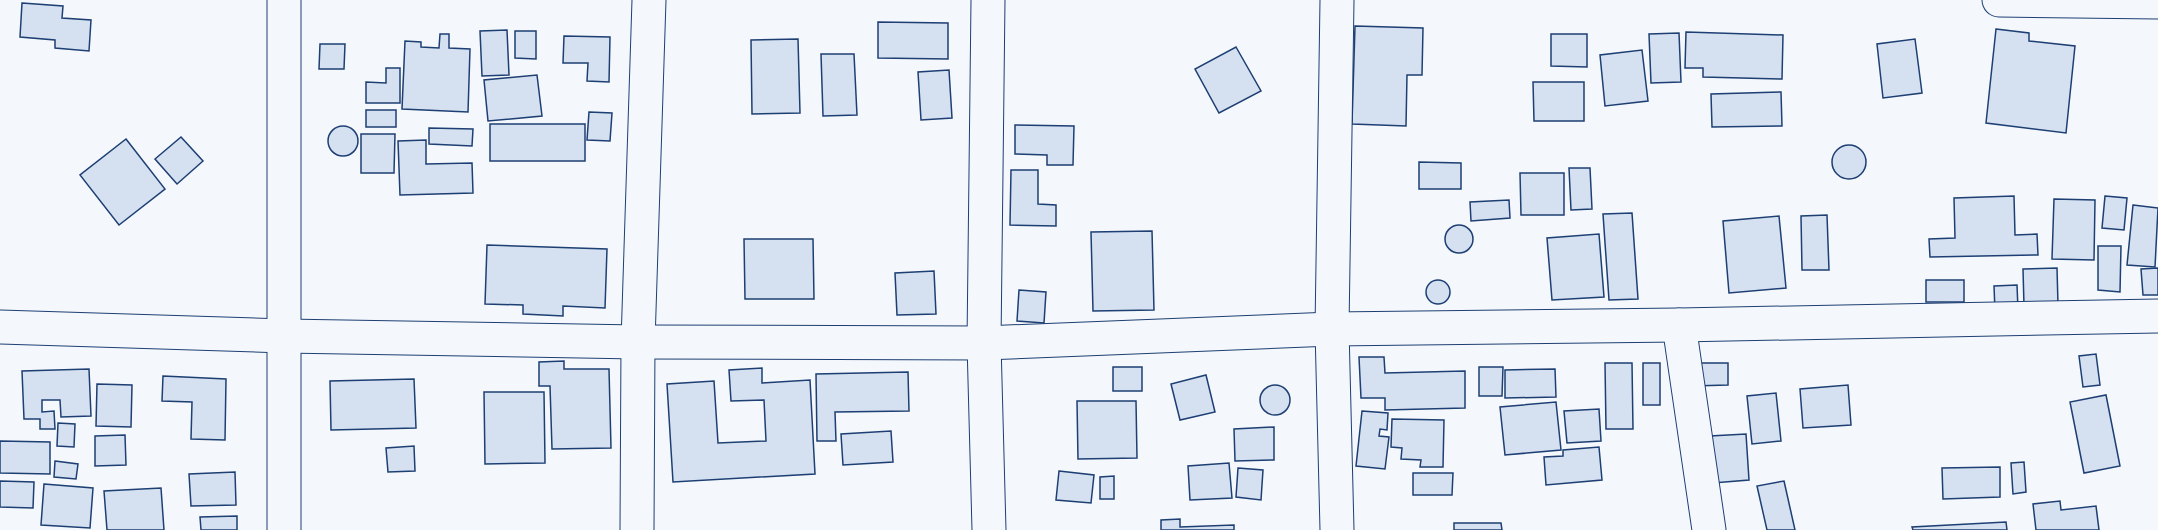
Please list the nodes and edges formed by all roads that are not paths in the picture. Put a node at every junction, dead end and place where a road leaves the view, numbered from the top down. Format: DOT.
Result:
graph roads {
  1 [pos="284,0"];
  2 [pos="649,0"];
  3 [pos="988,0"];
  4 [pos="1336,0"];
  5 [pos="1999,0"];
  6 [pos="2158,2"];
  7 [pos="2158,316"];
  8 [pos="1679,325"];
  9 [pos="0,327"];
  10 [pos="1332,329"];
  11 [pos="284,336"];
  12 [pos="638,342"];
  13 [pos="984,343"];
  14 [pos="284,530"];
  15 [pos="637,530"];
  16 [pos="989,530"];
  17 [pos="1337,530"];
  18 [pos="1708,530"];
  1 -- 11 [label="street"];
  2 -- 12 [label="street"];
  3 -- 13 [label="street"];
  4 -- 10 [label="street"];
  5 -- 6 [label="street"];
  7 -- 8 [label="street"];
  8 -- 10 [label="street"];
  8 -- 18 [label="street"];
  9 -- 11 [label="street"];
  10 -- 13 [label="street"];
  10 -- 17 [label="street"];
  11 -- 12 [label="street"];
  11 -- 14 [label="street"];
  12 -- 13 [label="street"];
  12 -- 15 [label="street"];
  13 -- 16 [label="street"];
}
